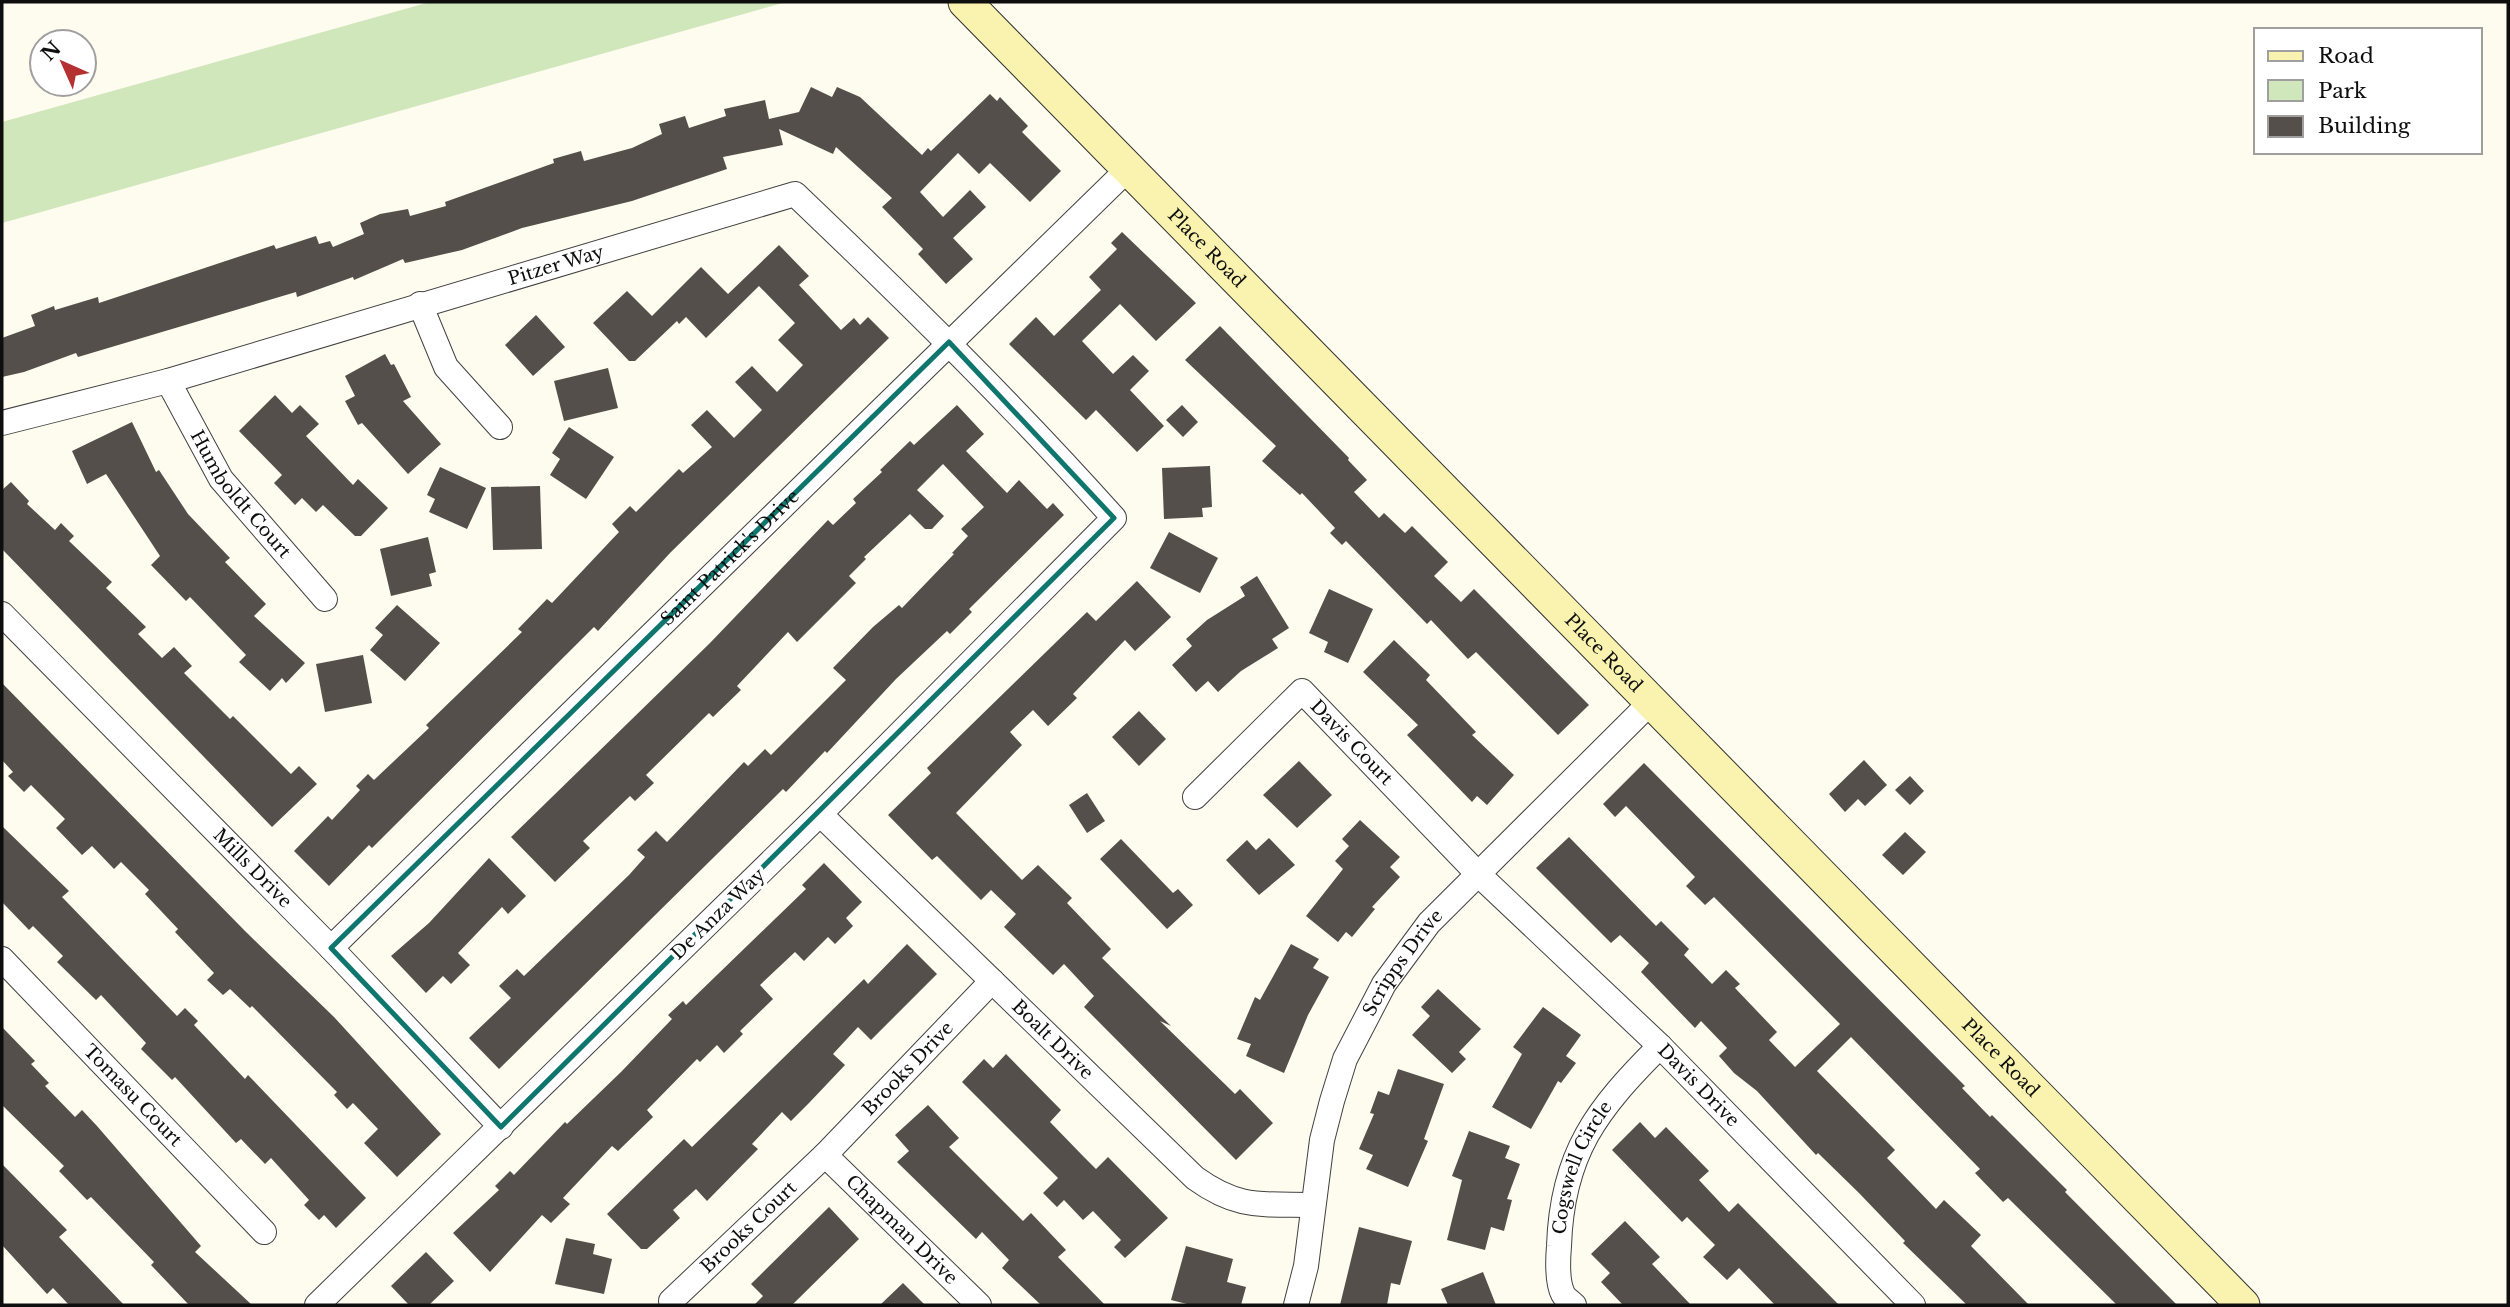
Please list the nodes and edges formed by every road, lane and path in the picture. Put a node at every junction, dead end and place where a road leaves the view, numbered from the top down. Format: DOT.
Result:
graph roads {
  1 [pos="965,2"];
  2 [pos="1129,168"];
  3 [pos="420,304"];
  4 [pos="950,342"];
  5 [pos="169,381"];
  6 [pos="2,423"];
  7 [pos="500,426"];
  8 [pos="1114,519"];
  9 [pos="325,599"];
  10 [pos="2,614"];
  11 [pos="1653,700"];
  12 [pos="1195,797"];
  13 [pos="820,814"];
  14 [pos="1477,873"];
  15 [pos="331,948"];
  16 [pos="2,960"];
  17 [pos="992,981"];
  18 [pos="1660,1046"];
  19 [pos="501,1127"];
  20 [pos="825,1154"];
  21 [pos="1311,1205"];
  22 [pos="264,1232"];
  23 [pos="671,1301"];
  24 [pos="317,1305"];
  25 [pos="979,1305"];
  26 [pos="1296,1305"];
  27 [pos="1574,1305"];
  28 [pos="1913,1305"];
  29 [pos="2243,1305"];
  1 -- 2 [label="street, Place Road"];
  2 -- 4 [label="street, Saint Patrick's Drive"];
  2 -- 11 [label="street, Place Road"];
  3 -- 4 [label="street, Pitzer Way"];
  3 -- 5 [label="street, Pitzer Way"];
  3 -- 7 [label="street"];
  4 -- 8 [label="street, Pitzer Way"];
  4 -- 15 [label="street, Saint Patrick's Drive"];
  5 -- 6 [label="street, Pitzer Way"];
  5 -- 9 [label="street, Humboldt Court"];
  8 -- 13 [label="street, De Anza Way"];
  10 -- 15 [label="street, Mills Drive"];
  11 -- 14 [label="street, Scripps Drive"];
  11 -- 29 [label="street, Place Road"];
  12 -- 14 [label="street, Davis Court"];
  13 -- 17 [label="street, Boalt Drive"];
  13 -- 19 [label="street, De Anza Way"];
  14 -- 18 [label="street, Davis Drive"];
  14 -- 21 [label="street, Scripps Drive"];
  15 -- 19 [label="street, Mills Drive"];
  16 -- 22 [label="street, Tomasu Court"];
  17 -- 20 [label="street, Brooks Drive"];
  17 -- 21 [label="street, Boalt Drive"];
  18 -- 27 [label="street, Cogswell Circle"];
  18 -- 28 [label="street, Davis Drive"];
  19 -- 24 [label="street, De Anza Way"];
  20 -- 23 [label="street, Brooks Court"];
  20 -- 25 [label="street, Chapman Drive"];
  21 -- 26 [label="street, Scripps Drive"];
}
